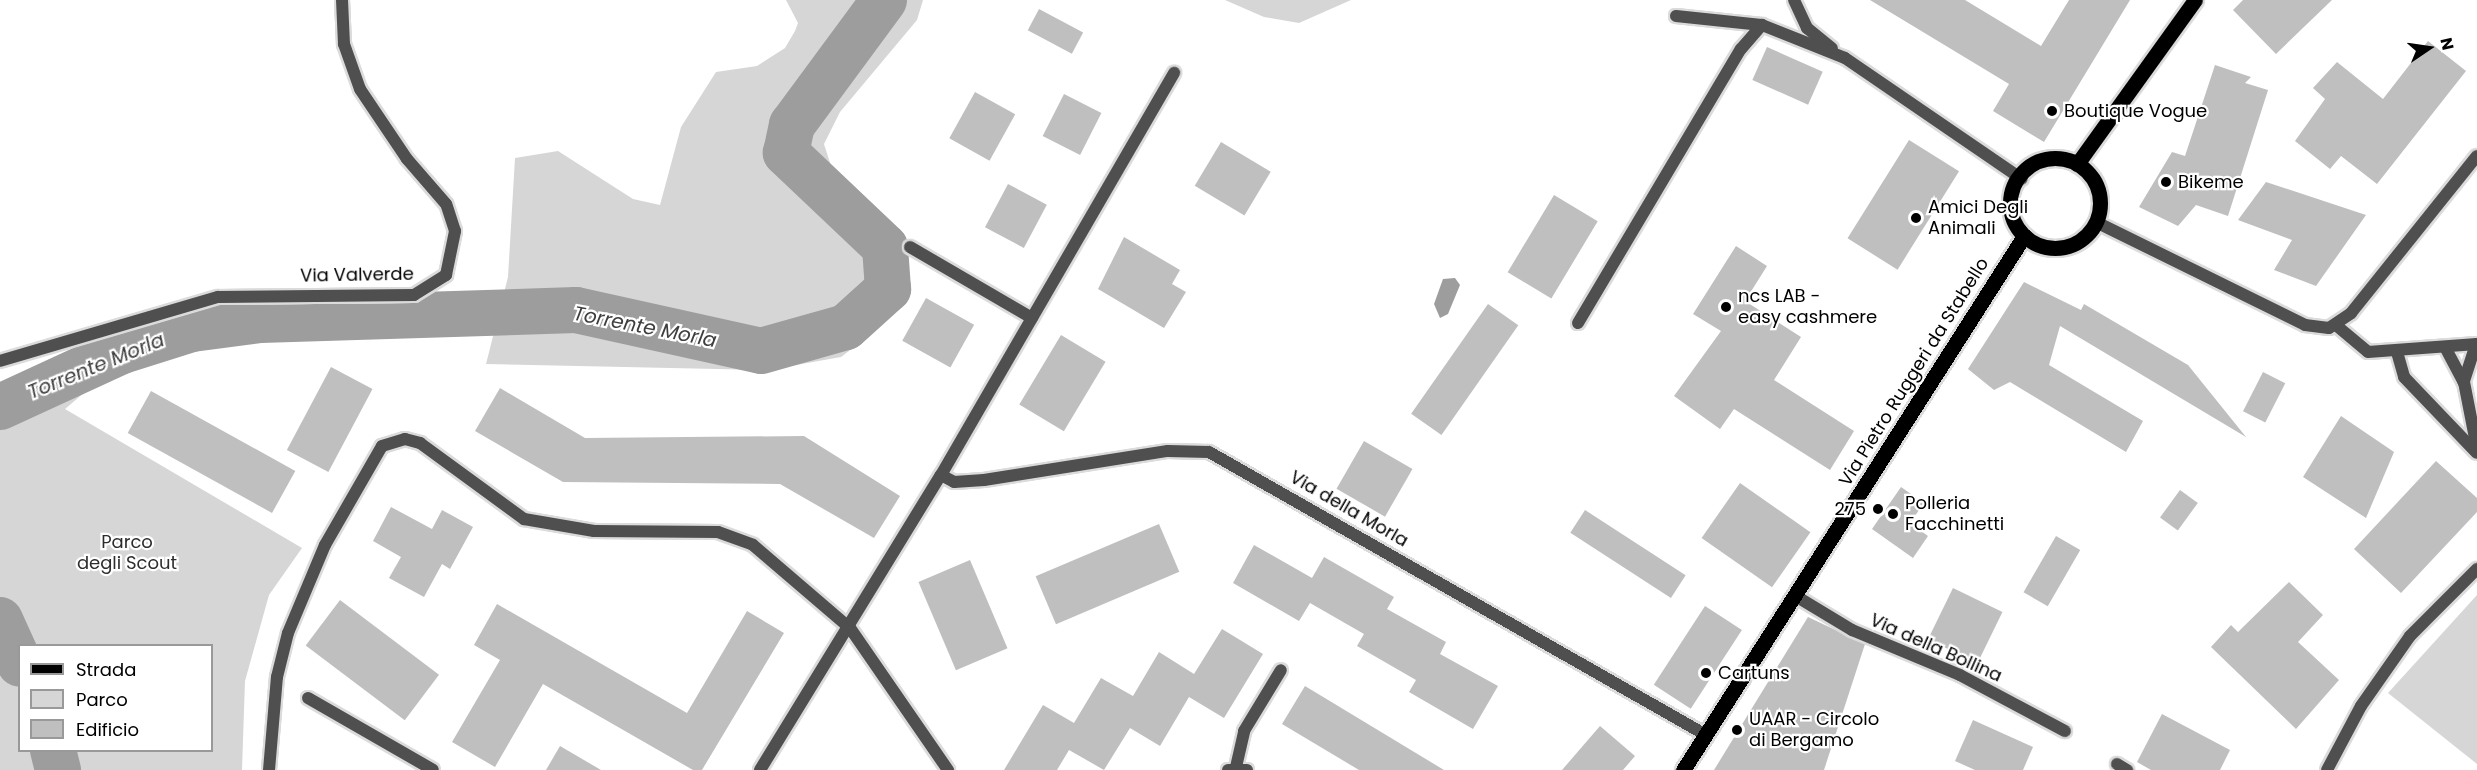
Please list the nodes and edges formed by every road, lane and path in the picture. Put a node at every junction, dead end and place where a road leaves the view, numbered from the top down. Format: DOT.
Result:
graph roads {
  1 [pos="342,0"];
  2 [pos="1794,0"];
  3 [pos="2195,0"];
  4 [pos="1676,16"];
  5 [pos="1762,25"];
  6 [pos="1845,58"];
  7 [pos="1174,73"];
  8 [pos="2477,156"];
  9 [pos="2077,164"];
  10 [pos="2020,177"];
  11 [pos="2096,222"];
  12 [pos="2024,237"];
  13 [pos="910,247"];
  14 [pos="1032,318"];
  15 [pos="1578,323"];
  16 [pos="2337,326"];
  17 [pos="2476,344"];
  18 [pos="2445,347"];
  19 [pos="2397,351"];
  20 [pos="0,361"];
  21 [pos="2464,382"];
  22 [pos="2477,448"];
  23 [pos="2477,453"];
  24 [pos="941,475"];
  25 [pos="2477,569"];
  26 [pos="1794,595"];
  27 [pos="849,628"];
  28 [pos="1281,670"];
  29 [pos="308,698"];
  30 [pos="2066,731"];
  31 [pos="1706,735"];
  32 [pos="1237,769"];
  33 [pos="269,770"];
  34 [pos="433,770"];
  35 [pos="760,770"];
  36 [pos="948,770"];
  37 [pos="1683,770"];
  38 [pos="2328,770"];
  1 -- 20 [label="street, Via Valverde"];
  2 -- 6 [label="street"];
  3 -- 9 [label="main road"];
  4 -- 5 [label="street"];
  5 -- 6 [label="street"];
  5 -- 15 [label="street"];
  6 -- 10 [label="street"];
  7 -- 14 [label="street"];
  8 -- 16 [label="street"];
  9 -- 10 [label="main road"];
  9 -- 11 [label="main road"];
  10 -- 12 [label="main road"];
  11 -- 12 [label="main road"];
  11 -- 16 [label="street"];
  12 -- 26 [label="main road, Via Pietro Ruggeri da Stabello"];
  13 -- 14 [label="street"];
  14 -- 24 [label="street"];
  16 -- 19 [label="street"];
  17 -- 18 [label="street"];
  17 -- 21 [label="street"];
  18 -- 19 [label="street"];
  18 -- 21 [label="street"];
  19 -- 23 [label="street"];
  21 -- 22 [label="street"];
  24 -- 27 [label="street"];
  24 -- 31 [label="street, Via della Morla"];
  25 -- 38 [label="street"];
  26 -- 30 [label="street, Via della Bollina"];
  26 -- 31 [label="main road, Via Pietro Ruggeri da Stabello"];
  27 -- 33 [label="street"];
  27 -- 35 [label="street"];
  27 -- 36 [label="street"];
  28 -- 32 [label="street"];
  29 -- 34 [label="street"];
  31 -- 37 [label="main road, Via Pietro Ruggeri da Stabello"];
}
